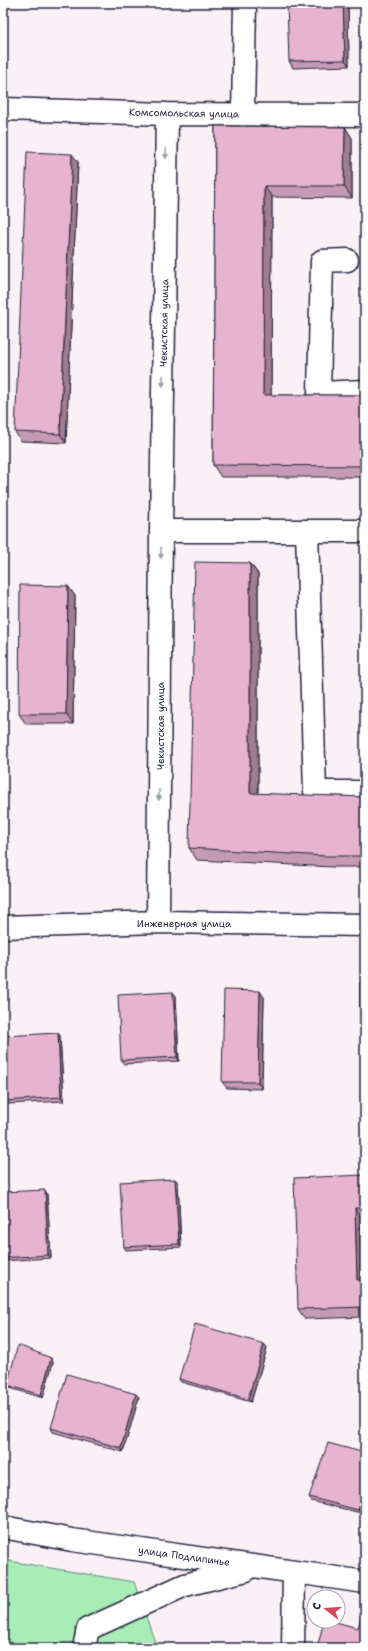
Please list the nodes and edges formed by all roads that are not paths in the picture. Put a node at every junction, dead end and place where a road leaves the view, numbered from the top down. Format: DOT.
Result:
graph roads {
  1 [pos="244,3"];
  2 [pos="3,109"];
  3 [pos="167,114"];
  4 [pos="243,115"];
  5 [pos="365,115"];
  6 [pos="347,260"];
  7 [pos="365,391"];
  8 [pos="161,531"];
  9 [pos="307,531"];
  10 [pos="365,531"];
  11 [pos="365,792"];
  12 [pos="158,922"];
  13 [pos="365,925"];
  14 [pos="3,927"];
  15 [pos="3,1527"];
  16 [pos="256,1567"];
  17 [pos="294,1572"];
  18 [pos="365,1582"];
  19 [pos="84,1648"];
  20 [pos="293,1648"];
  1 -- 4 [label="street"];
  2 -- 3 [label="street, Комсомольская улица"];
  3 -- 4 [label="street, Комсомольская улица"];
  3 -- 8 [label="street, Чекистская улица, one-way"];
  4 -- 5 [label="street, Комсомольская улица"];
  6 -- 7 [label="street"];
  8 -- 9 [label="street"];
  8 -- 12 [label="street, Чекистская улица, one-way"];
  9 -- 10 [label="street"];
  9 -- 11 [label="street"];
  12 -- 13 [label="street, Инженерная улица"];
  12 -- 14 [label="street, Инженерная улица"];
  15 -- 16 [label="street, улица Подлипичье"];
  16 -- 17 [label="street, улица Подлипичье"];
  16 -- 19 [label="street"];
  17 -- 18 [label="street, улица Подлипичье"];
  17 -- 20 [label="street"];
}
